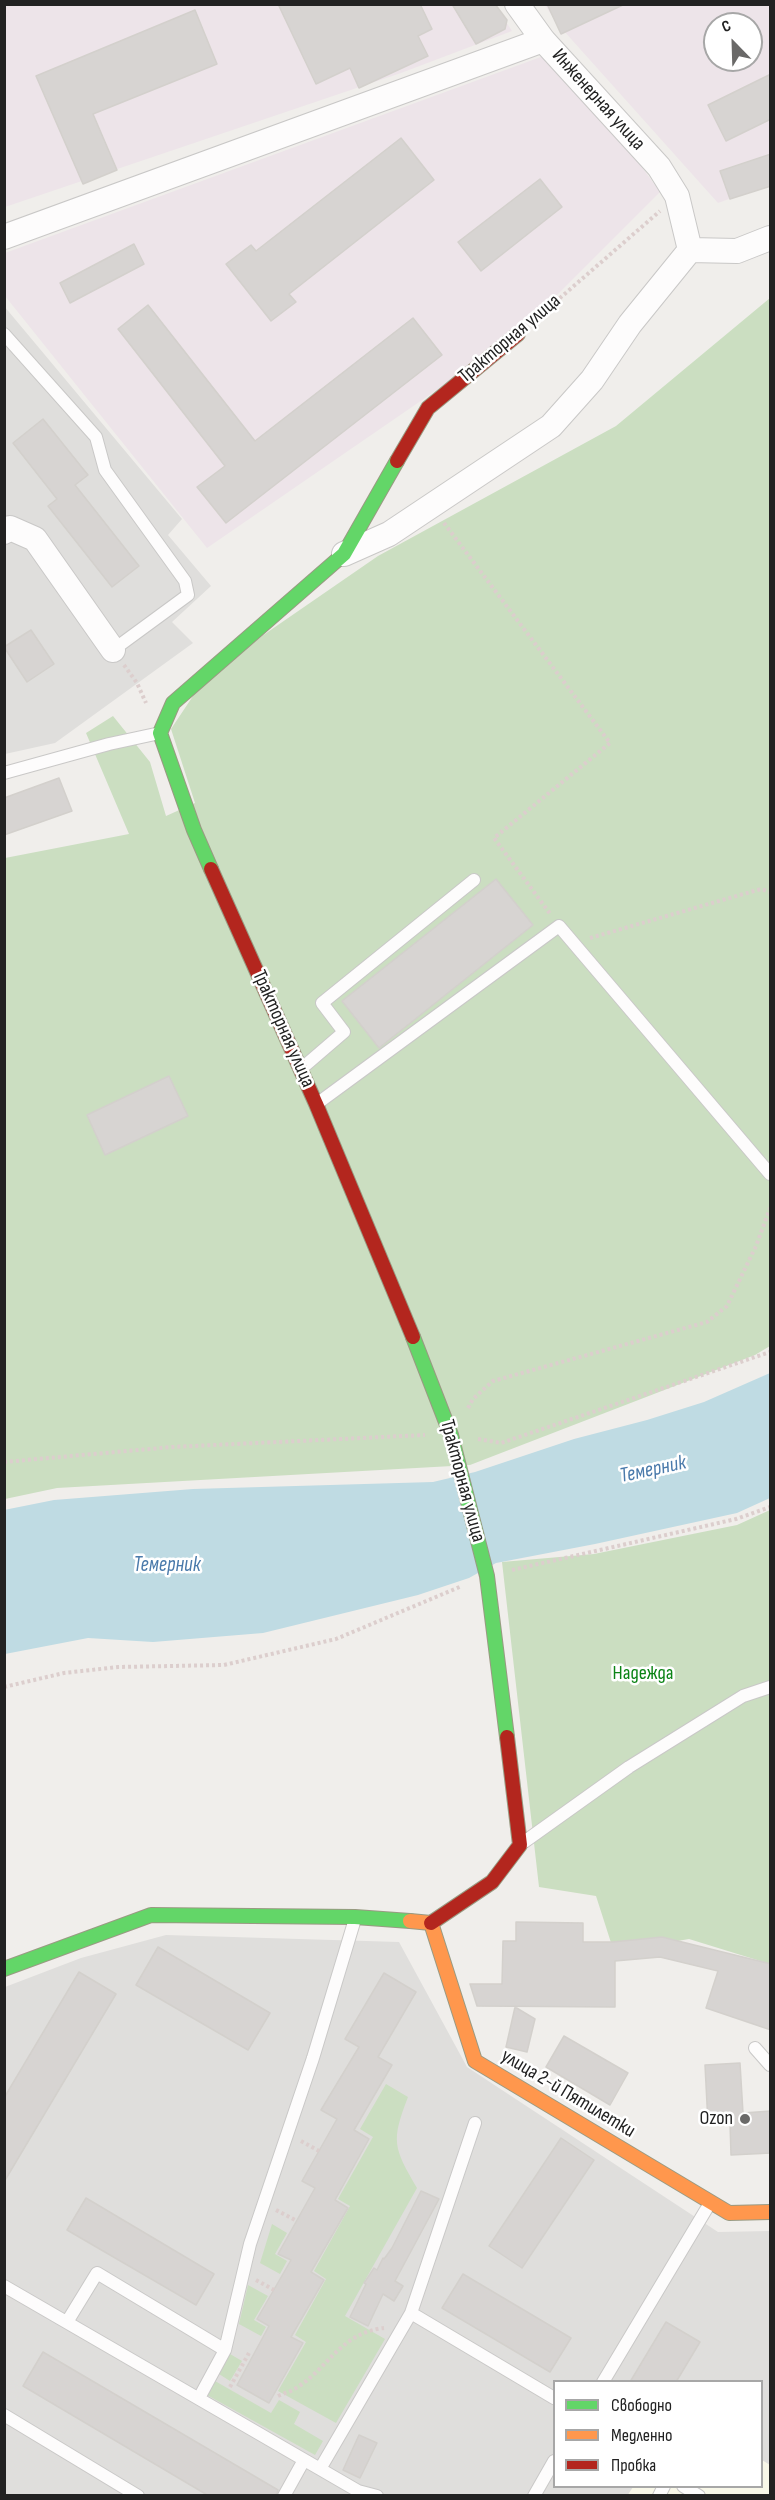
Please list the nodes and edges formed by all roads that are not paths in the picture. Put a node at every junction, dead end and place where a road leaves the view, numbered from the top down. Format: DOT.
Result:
graph roads {
  1 [pos="517,4"];
  2 [pos="543,40"];
  3 [pos="4,237"];
  4 [pos="771,238"];
  5 [pos="690,250"];
  6 [pos="4,334"];
  7 [pos="518,334"];
  8 [pos="4,532"];
  9 [pos="344,554"];
  10 [pos="113,650"];
  11 [pos="160,733"];
  12 [pos="4,773"];
  13 [pos="474,880"];
  14 [pos="300,1070"];
  15 [pos="316,1104"];
  16 [pos="771,1174"];
  17 [pos="771,1687"];
  18 [pos="520,1845"];
  19 [pos="356,1917"];
  20 [pos="431,1923"];
  21 [pos="4,1969"];
  22 [pos="756,2048"];
  23 [pos="771,2065"];
  24 [pos="475,2123"];
  25 [pos="711,2202"];
  26 [pos="771,2212"];
  27 [pos="4,2286"];
  28 [pos="411,2313"];
  29 [pos="67,2322"];
  30 [pos="225,2350"];
  31 [pos="604,2380"];
  32 [pos="553,2397"];
  33 [pos="199,2398"];
  34 [pos="4,2415"];
  35 [pos="304,2460"];
  36 [pos="553,2464"];
  37 [pos="321,2469"];
  38 [pos="685,2488"];
  39 [pos="138,2496"];
  40 [pos="284,2496"];
  41 [pos="377,2496"];
  42 [pos="534,2496"];
  43 [pos="699,2496"];
  1 -- 2 [label="street, Инженерная улица"];
  2 -- 3 [label="street"];
  2 -- 5 [label="street, Инженерная улица"];
  4 -- 5 [label="street"];
  5 -- 9 [label="street, Тракторная улица"];
  6 -- 10 [label="lane"];
  7 -- 9 [label="street, Тракторная улица"];
  8 -- 10 [label="street"];
  9 -- 11 [label="street, Тракторная улица"];
  11 -- 12 [label="lane"];
  11 -- 14 [label="street, Тракторная улица"];
  13 -- 14 [label="lane"];
  14 -- 15 [label="street, Тракторная улица"];
  15 -- 16 [label="lane"];
  15 -- 18 [label="street, Тракторная улица"];
  17 -- 18 [label="lane"];
  18 -- 20 [label="street"];
  19 -- 20 [label="street"];
  19 -- 21 [label="street"];
  19 -- 30 [label="lane"];
  20 -- 25 [label="street, улица 2-й Пятилетки"];
  22 -- 23 [label="lane"];
  24 -- 28 [label="lane"];
  25 -- 26 [label="street, улица 2-й Пятилетки"];
  25 -- 31 [label="lane"];
  27 -- 29 [label="lane"];
  28 -- 32 [label="lane"];
  28 -- 37 [label="lane"];
  29 -- 30 [label="lane"];
  29 -- 33 [label="lane"];
  30 -- 33 [label="lane"];
  33 -- 35 [label="lane"];
  34 -- 39 [label="lane"];
  35 -- 37 [label="lane"];
  35 -- 40 [label="lane"];
  36 -- 42 [label="lane"];
  37 -- 41 [label="lane"];
  38 -- 43 [label="lane"];
}
